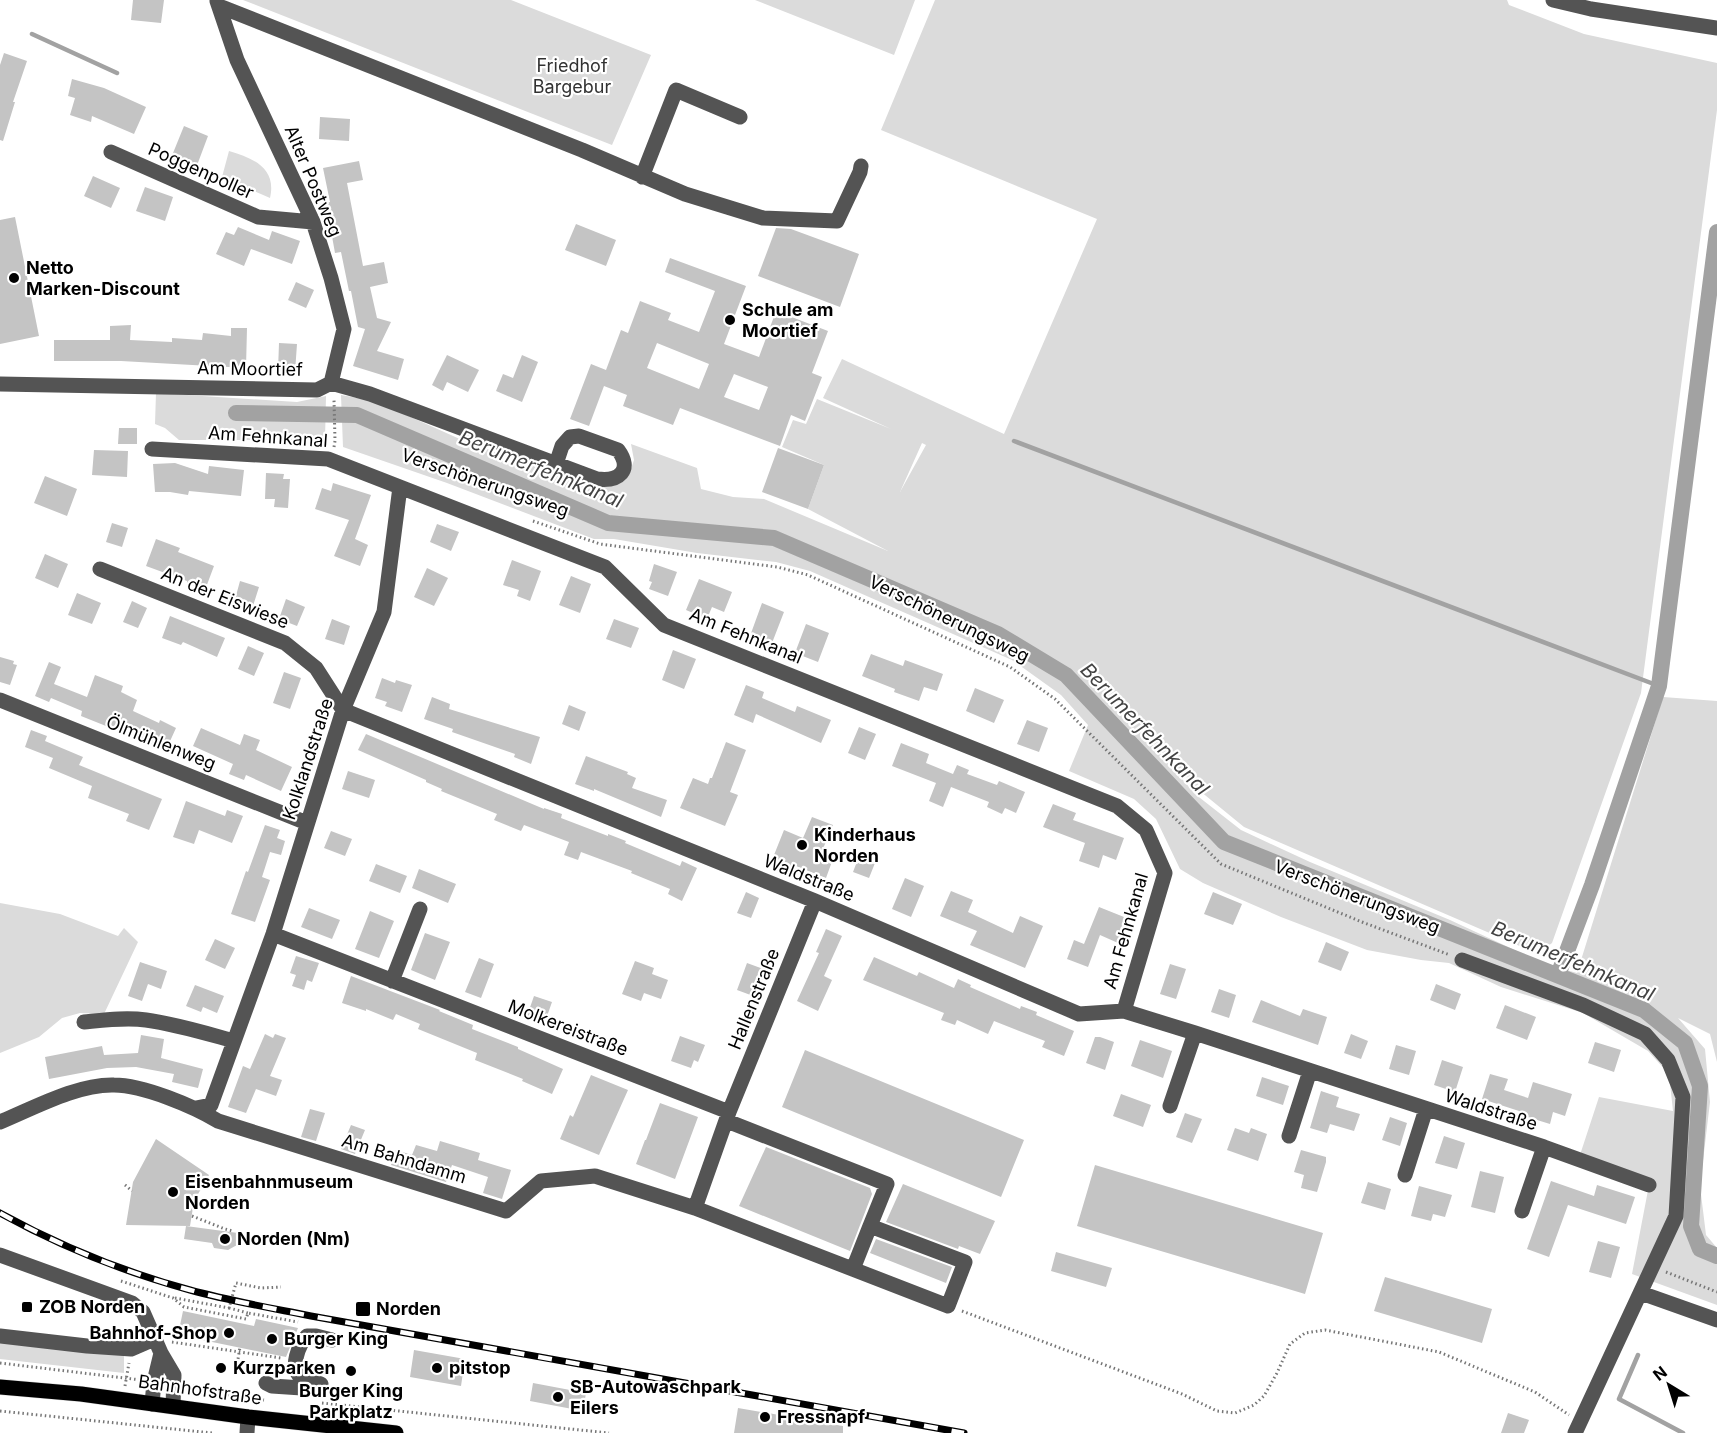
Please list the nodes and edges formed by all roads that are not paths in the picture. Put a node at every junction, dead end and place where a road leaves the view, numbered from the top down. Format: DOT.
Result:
graph roads {
  1 [pos="1553,0"];
  2 [pos="218,3"];
  3 [pos="1717,28"];
  4 [pos="740,117"];
  5 [pos="111,152"];
  6 [pos="861,166"];
  7 [pos="642,177"];
  8 [pos="313,222"];
  9 [pos="0,384"];
  10 [pos="332,389"];
  11 [pos="152,449"];
  12 [pos="556,464"];
  13 [pos="400,486"];
  14 [pos="100,569"];
  15 [pos="0,700"];
  16 [pos="343,710"];
  17 [pos="307,823"];
  18 [pos="815,901"];
  19 [pos="420,909"];
  20 [pos="273,934"];
  21 [pos="1462,960"];
  22 [pos="392,981"];
  23 [pos="1124,1011"];
  24 [pos="84,1022"];
  25 [pos="1196,1033"];
  26 [pos="234,1041"];
  27 [pos="1310,1071"];
  28 [pos="1170,1106"];
  29 [pos="196,1108"];
  30 [pos="1426,1109"];
  31 [pos="728,1117"];
  32 [pos="0,1122"];
  33 [pos="1289,1136"];
  34 [pos="1544,1147"];
  35 [pos="1405,1175"];
  36 [pos="1650,1185"];
  37 [pos="695,1208"];
  38 [pos="1522,1210"];
  39 [pos="870,1226"];
  40 [pos="0,1255"];
  41 [pos="853,1269"];
  42 [pos="1641,1293"];
  43 [pos="1717,1320"];
  44 [pos="0,1336"];
  45 [pos="332,1340"];
  46 [pos="158,1346"];
  47 [pos="266,1383"];
  48 [pos="0,1387"];
  49 [pos="152,1404"];
  50 [pos="173,1406"];
  51 [pos="248,1417"];
  52 [pos="1578,1428"];
  53 [pos="247,1433"];
  54 [pos="396,1433"];
  1 -- 3 [label="street"];
  2 -- 7 [label="street"];
  2 -- 8 [label="street, Alter Postweg"];
  4 -- 7 [label="street"];
  5 -- 8 [label="street, Poggenpoller"];
  6 -- 7 [label="street"];
  8 -- 10 [label="street, Alter Postweg"];
  9 -- 10 [label="street, Am Moortief"];
  10 -- 12 [label="street, Am Moortief"];
  11 -- 13 [label="street, Am Fehnkanal"];
  13 -- 16 [label="street, Kolklandstraße"];
  13 -- 23 [label="street, Am Fehnkanal"];
  14 -- 16 [label="street, An der Eiswiese"];
  15 -- 17 [label="street, Ölmühlenweg"];
  16 -- 17 [label="street, Kolklandstraße"];
  16 -- 18 [label="street, Waldstraße"];
  17 -- 20 [label="street, Kolklandstraße"];
  18 -- 23 [label="street, Waldstraße"];
  18 -- 31 [label="street, Hallenstraße"];
  19 -- 22 [label="street"];
  20 -- 22 [label="street, Molkereistraße"];
  20 -- 26 [label="street, Kolklandstraße"];
  21 -- 42 [label="street"];
  22 -- 31 [label="street, Molkereistraße"];
  23 -- 25 [label="street, Waldstraße"];
  24 -- 26 [label="street"];
  25 -- 27 [label="street, Waldstraße"];
  25 -- 28 [label="street"];
  26 -- 29 [label="street, Kolklandstraße"];
  27 -- 30 [label="street, Waldstraße"];
  27 -- 33 [label="street"];
  29 -- 32 [label="street, Am Bahndamm"];
  29 -- 37 [label="street, Am Bahndamm"];
  30 -- 34 [label="street, Waldstraße"];
  30 -- 35 [label="street, Waldstraße"];
  31 -- 37 [label="street"];
  31 -- 39 [label="street, Molkereistraße"];
  34 -- 36 [label="street, Waldstraße"];
  34 -- 38 [label="street, Waldstraße"];
  37 -- 41 [label="street"];
  39 -- 41 [label="street"];
  39 -- 41 [label="street"];
  40 -- 46 [label="street"];
  42 -- 43 [label="street"];
  42 -- 52 [label="street"];
  44 -- 46 [label="street"];
  45 -- 47 [label="street"];
  46 -- 49 [label="street"];
  46 -- 50 [label="street"];
  48 -- 49 [label="main road, Bahnhofstraße"];
  49 -- 50 [label="main road, Bahnhofstraße"];
  50 -- 51 [label="main road, Bahnhofstraße"];
  51 -- 53 [label="street"];
  51 -- 54 [label="main road, Bahnhofstraße"];
}
